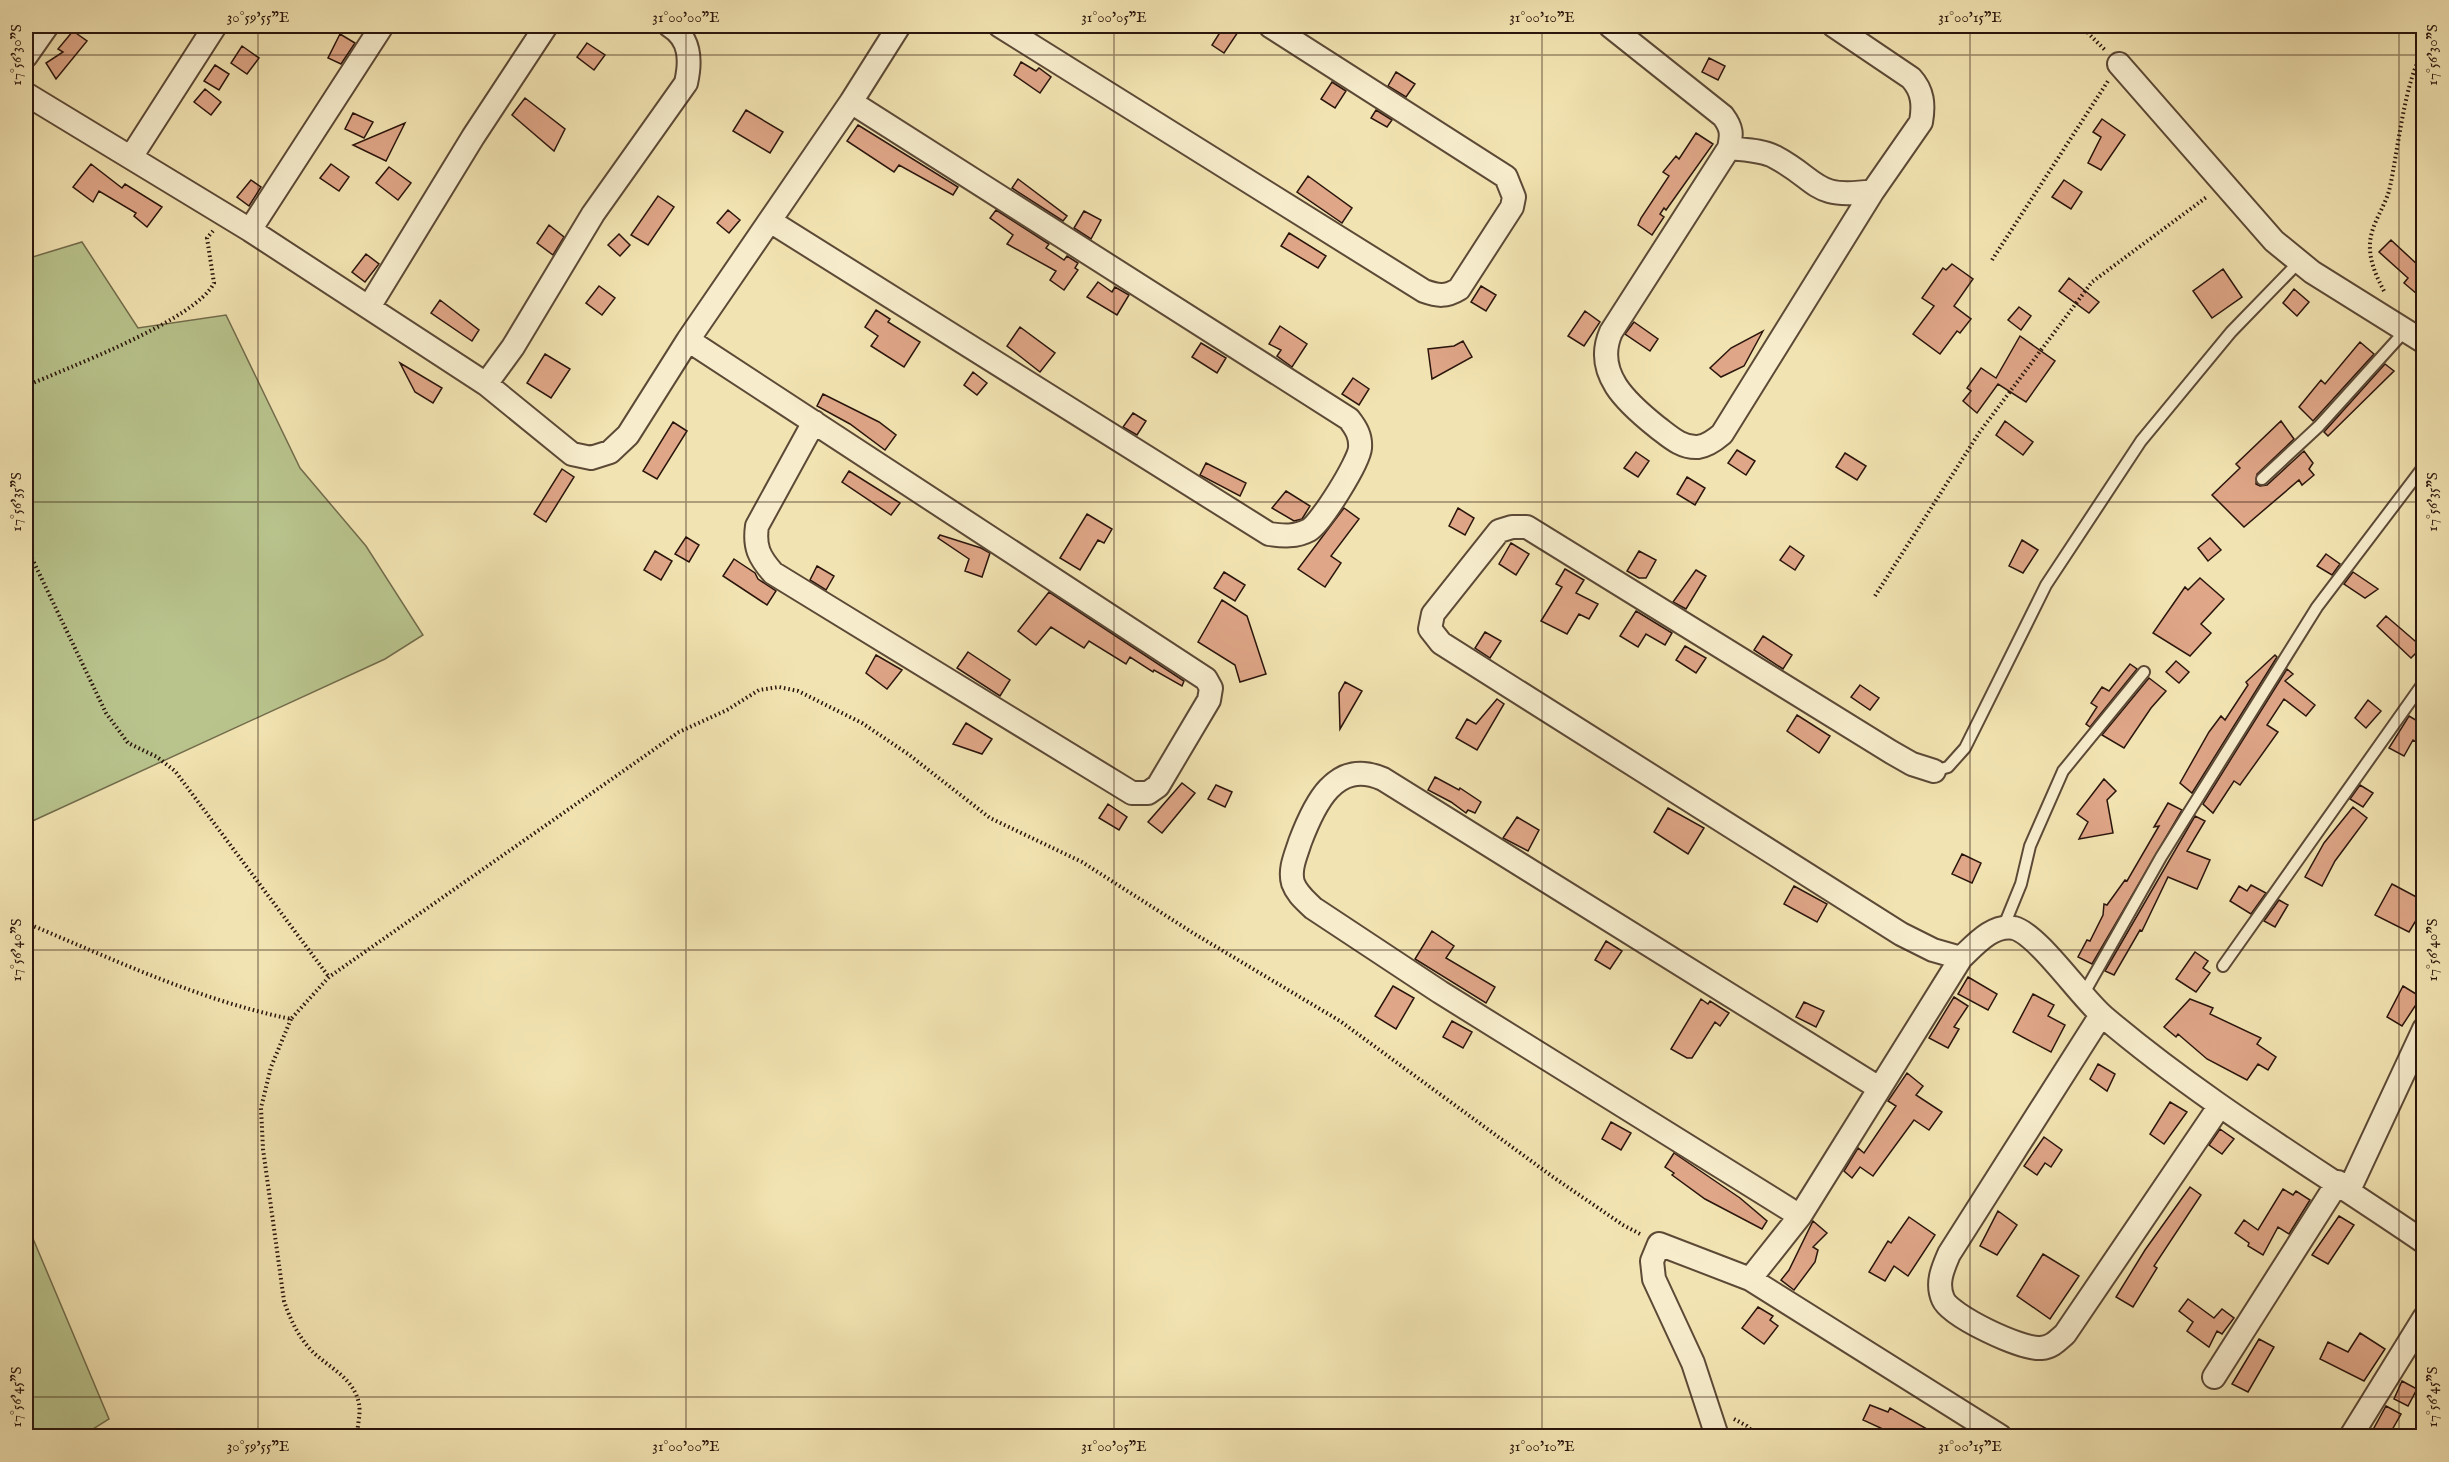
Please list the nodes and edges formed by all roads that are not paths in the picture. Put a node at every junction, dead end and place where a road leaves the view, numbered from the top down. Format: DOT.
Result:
graph roads {
  1 [pos="47,26"];
  2 [pos="215,26"];
  3 [pos="382,26"];
  4 [pos="546,26"];
  5 [pos="670,26"];
  6 [pos="899,26"];
  7 [pos="1000,26"];
  8 [pos="1270,26"];
  9 [pos="1610,26"];
  10 [pos="1834,26"];
  11 [pos="26,56"];
  12 [pos="2119,64"];
  13 [pos="26,94"];
  14 [pos="851,102"];
  15 [pos="1730,148"];
  16 [pos="130,157"];
  17 [pos="1873,191"];
  18 [pos="770,221"];
  19 [pos="242,225"];
  20 [pos="2298,263"];
  21 [pos="369,307"];
  22 [pos="2414,337"];
  23 [pos="688,340"];
  24 [pos="486,384"];
  25 [pos="814,422"];
  26 [pos="2424,466"];
  27 [pos="2262,478"];
  28 [pos="2144,672"];
  29 [pos="2424,682"];
  30 [pos="1934,771"];
  31 [pos="2003,928"];
  32 [pos="1961,958"];
  33 [pos="2223,966"];
  34 [pos="2082,995"];
  35 [pos="2101,1015"];
  36 [pos="2424,1029"];
  37 [pos="1879,1088"];
  38 [pos="2219,1107"];
  39 [pos="2343,1186"];
  40 [pos="1800,1216"];
  41 [pos="2424,1242"];
  42 [pos="1750,1279"];
  43 [pos="2424,1318"];
  44 [pos="2214,1377"];
  45 [pos="1717,1437"];
  46 [pos="2000,1437"];
  47 [pos="2351,1437"];
  1 -- 11 [label="street"];
  2 -- 16 [label="street"];
  3 -- 19 [label="street"];
  4 -- 21 [label="street"];
  5 -- 24 [label="street"];
  6 -- 14 [label="street"];
  7 -- 8 [label="street"];
  9 -- 15 [label="street"];
  10 -- 17 [label="street"];
  12 -- 20 [label="street"];
  13 -- 16 [label="street"];
  14 -- 18 [label="street"];
  14 -- 18 [label="street"];
  15 -- 17 [label="street"];
  15 -- 17 [label="street"];
  16 -- 19 [label="street"];
  18 -- 23 [label="street"];
  19 -- 21 [label="street"];
  20 -- 22 [label="street"];
  20 -- 30 [label="lane"];
  21 -- 24 [label="street"];
  22 -- 27 [label="lane"];
  23 -- 24 [label="street"];
  23 -- 25 [label="street"];
  25 -- 25 [label="street"];
  26 -- 34 [label="lane"];
  28 -- 31 [label="lane"];
  29 -- 33 [label="lane"];
  30 -- 32 [label="street"];
  31 -- 32 [label="street"];
  31 -- 34 [label="street"];
  32 -- 37 [label="street"];
  34 -- 35 [label="street"];
  35 -- 38 [label="street"];
  35 -- 38 [label="street"];
  36 -- 39 [label="street"];
  37 -- 40 [label="street"];
  37 -- 40 [label="street"];
  38 -- 39 [label="street"];
  39 -- 41 [label="street"];
  39 -- 44 [label="street"];
  40 -- 42 [label="street"];
  42 -- 45 [label="street"];
  42 -- 46 [label="street"];
  43 -- 47 [label="street"];
}
